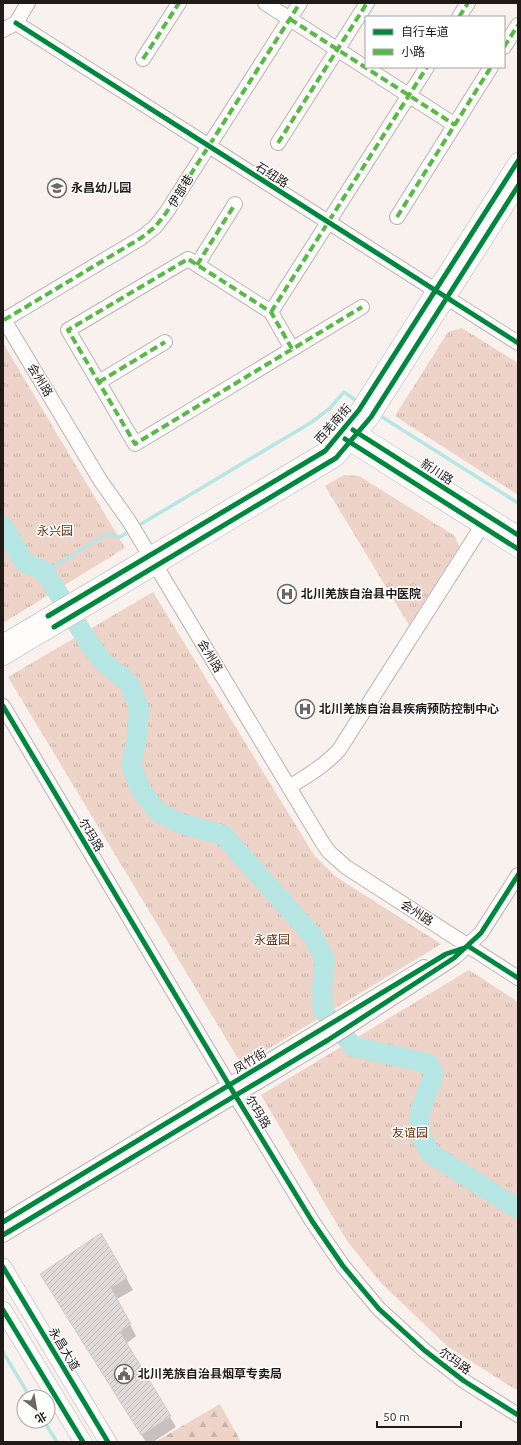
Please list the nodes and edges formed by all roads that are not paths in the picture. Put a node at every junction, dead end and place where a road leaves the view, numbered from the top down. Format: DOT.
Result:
graph roads {
  1 [pos="28,3"];
  2 [pos="179,3"];
  3 [pos="265,3"];
  4 [pos="300,3"];
  5 [pos="367,3"];
  6 [pos="468,3"];
  7 [pos="460,16"];
  8 [pos="290,19"];
  9 [pos="16,22"];
  10 [pos="518,25"];
  11 [pos="3,30"];
  12 [pos="505,45"];
  13 [pos="337,50"];
  14 [pos="143,59"];
  15 [pos="365,68"];
  16 [pos="365,68"];
  17 [pos="426,68"];
  18 [pos="490,68"];
  19 [pos="409,96"];
  20 [pos="455,125"];
  21 [pos="278,143"];
  22 [pos="209,146"];
  23 [pos="518,161"];
  24 [pos="518,186"];
  25 [pos="235,204"];
  26 [pos="397,217"];
  27 [pos="328,222"];
  28 [pos="197,265"];
  29 [pos="441,294"];
  30 [pos="362,307"];
  31 [pos="271,312"];
  32 [pos="4,319"];
  33 [pos="165,342"];
  34 [pos="518,343"];
  35 [pos="292,349"];
  36 [pos="99,382"];
  37 [pos="348,434"];
  38 [pos="485,521"];
  39 [pos="518,535"];
  40 [pos="518,549"];
  41 [pos="153,561"];
  42 [pos="51,621"];
  43 [pos="3,643"];
  44 [pos="3,657"];
  45 [pos="3,706"];
  46 [pos="289,787"];
  47 [pos="518,875"];
  48 [pos="468,946"];
  49 [pos="518,978"];
  50 [pos="232,1090"];
  51 [pos="3,1222"];
  52 [pos="3,1235"];
  53 [pos="3,1267"];
  54 [pos="3,1310"];
  55 [pos="518,1415"];
  56 [pos="83,1442"];
  57 [pos="108,1442"];
  1 -- 9 [label="street"];
  2 -- 14 [label="street"];
  3 -- 8 [label="street"];
  4 -- 8 [label="street, 伊部巷"];
  5 -- 13 [label="street"];
  6 -- 7 [label="street"];
  8 -- 13 [label="street"];
  8 -- 22 [label="street, 伊部巷"];
  9 -- 11 [label="street"];
  9 -- 22 [label="street, 石纽路"];
  10 -- 12 [label="street"];
  13 -- 16 [label="street"];
  13 -- 21 [label="street"];
  15 -- 19 [label="street"];
  17 -- 19 [label="street"];
  18 -- 20 [label="street"];
  19 -- 20 [label="street"];
  19 -- 27 [label="street"];
  20 -- 26 [label="street"];
  22 -- 27 [label="street, 石纽路"];
  22 -- 32 [label="street, 伊部巷"];
  23 -- 29 [label="main road, 西羌南街"];
  24 -- 29 [label="main road, 西羌南街"];
  25 -- 28 [label="street"];
  27 -- 29 [label="street, 石纽路"];
  27 -- 31 [label="street"];
  28 -- 31 [label="street"];
  28 -- 36 [label="street"];
  29 -- 34 [label="street, 石纽路"];
  29 -- 37 [label="main road, 西羌南街"];
  30 -- 35 [label="street"];
  31 -- 35 [label="street"];
  32 -- 41 [label="street, 会州路"];
  33 -- 36 [label="street"];
  35 -- 36 [label="street"];
  37 -- 38 [label="main road, 新川路"];
  37 -- 41 [label="main road, 西羌南街"];
  38 -- 39 [label="main road, 新川路"];
  38 -- 40 [label="main road, 新川路"];
  38 -- 46 [label="street"];
  41 -- 42 [label="main road, 西羌南街"];
  41 -- 46 [label="street, 会州路"];
  42 -- 43 [label="main road, 西羌南街"];
  42 -- 44 [label="main road, 西羌南街"];
  45 -- 50 [label="street, 尔玛路"];
  46 -- 48 [label="street, 会州路"];
  47 -- 48 [label="street, 凤竹街"];
  48 -- 49 [label="street, 会州路"];
  48 -- 50 [label="street, 凤竹街"];
  50 -- 51 [label="street, 凤竹街"];
  50 -- 52 [label="street, 凤竹街"];
  50 -- 55 [label="street, 尔玛路"];
  53 -- 57 [label="main road, 永昌大道"];
  54 -- 56 [label="main road"];
}
